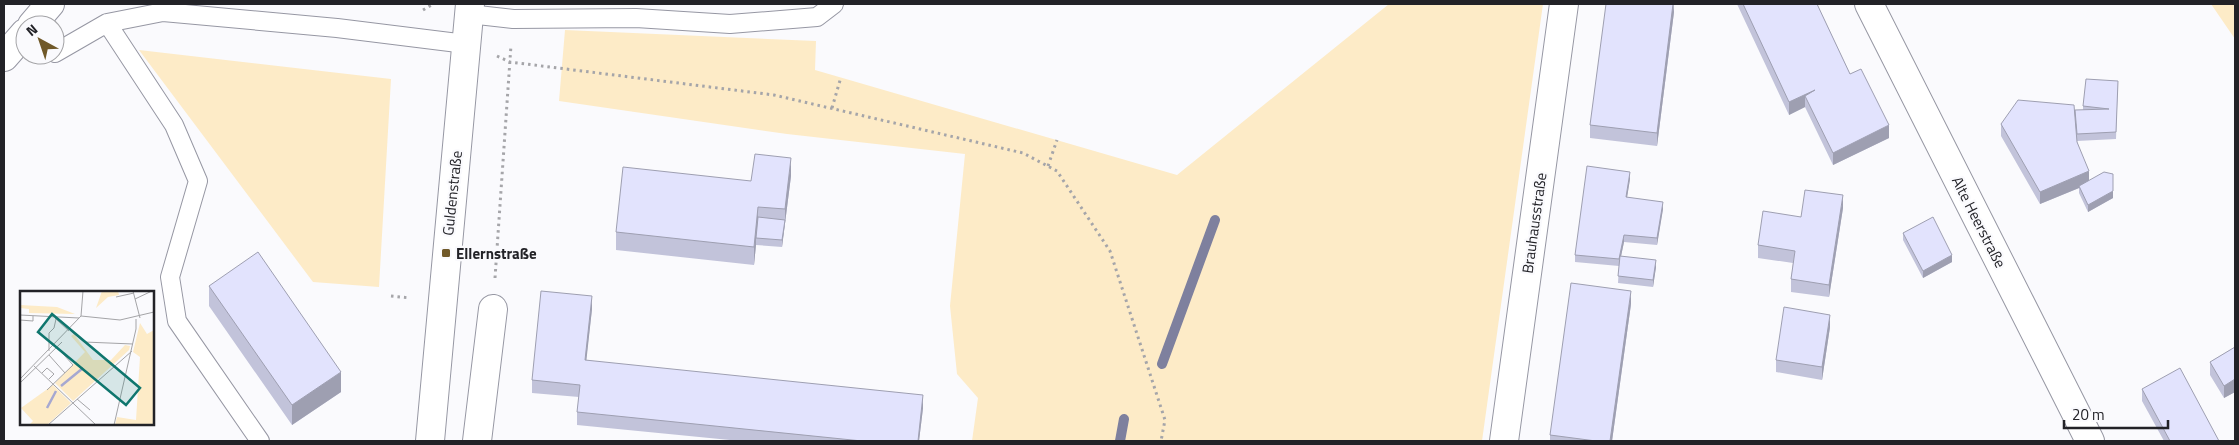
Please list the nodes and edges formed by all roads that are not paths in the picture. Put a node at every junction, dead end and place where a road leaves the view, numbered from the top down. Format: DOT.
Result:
graph roads {
  1 [pos="50,4"];
  2 [pos="834,4"];
  3 [pos="1564,4"];
  4 [pos="1869,4"];
  5 [pos="470,9"];
  6 [pos="41,15"];
  7 [pos="107,23"];
  8 [pos="15,44"];
  9 [pos="466,44"];
  10 [pos="65,47"];
  11 [pos="4,57"];
  12 [pos="492,309"];
  13 [pos="260,441"];
  14 [pos="430,441"];
  15 [pos="481,441"];
  16 [pos="1504,441"];
  17 [pos="2090,441"];
  1 -- 6 [label="street"];
  2 -- 5 [label="lane"];
  3 -- 16 [label="street, Brauhausstraße"];
  4 -- 17 [label="street, Alte Heerstraße"];
  5 -- 9 [label="street, Guldenstraße"];
  7 -- 9 [label="lane"];
  7 -- 10 [label="lane"];
  7 -- 13 [label="lane"];
  8 -- 11 [label="street"];
  9 -- 14 [label="street, Guldenstraße"];
  12 -- 15 [label="street"];
}
